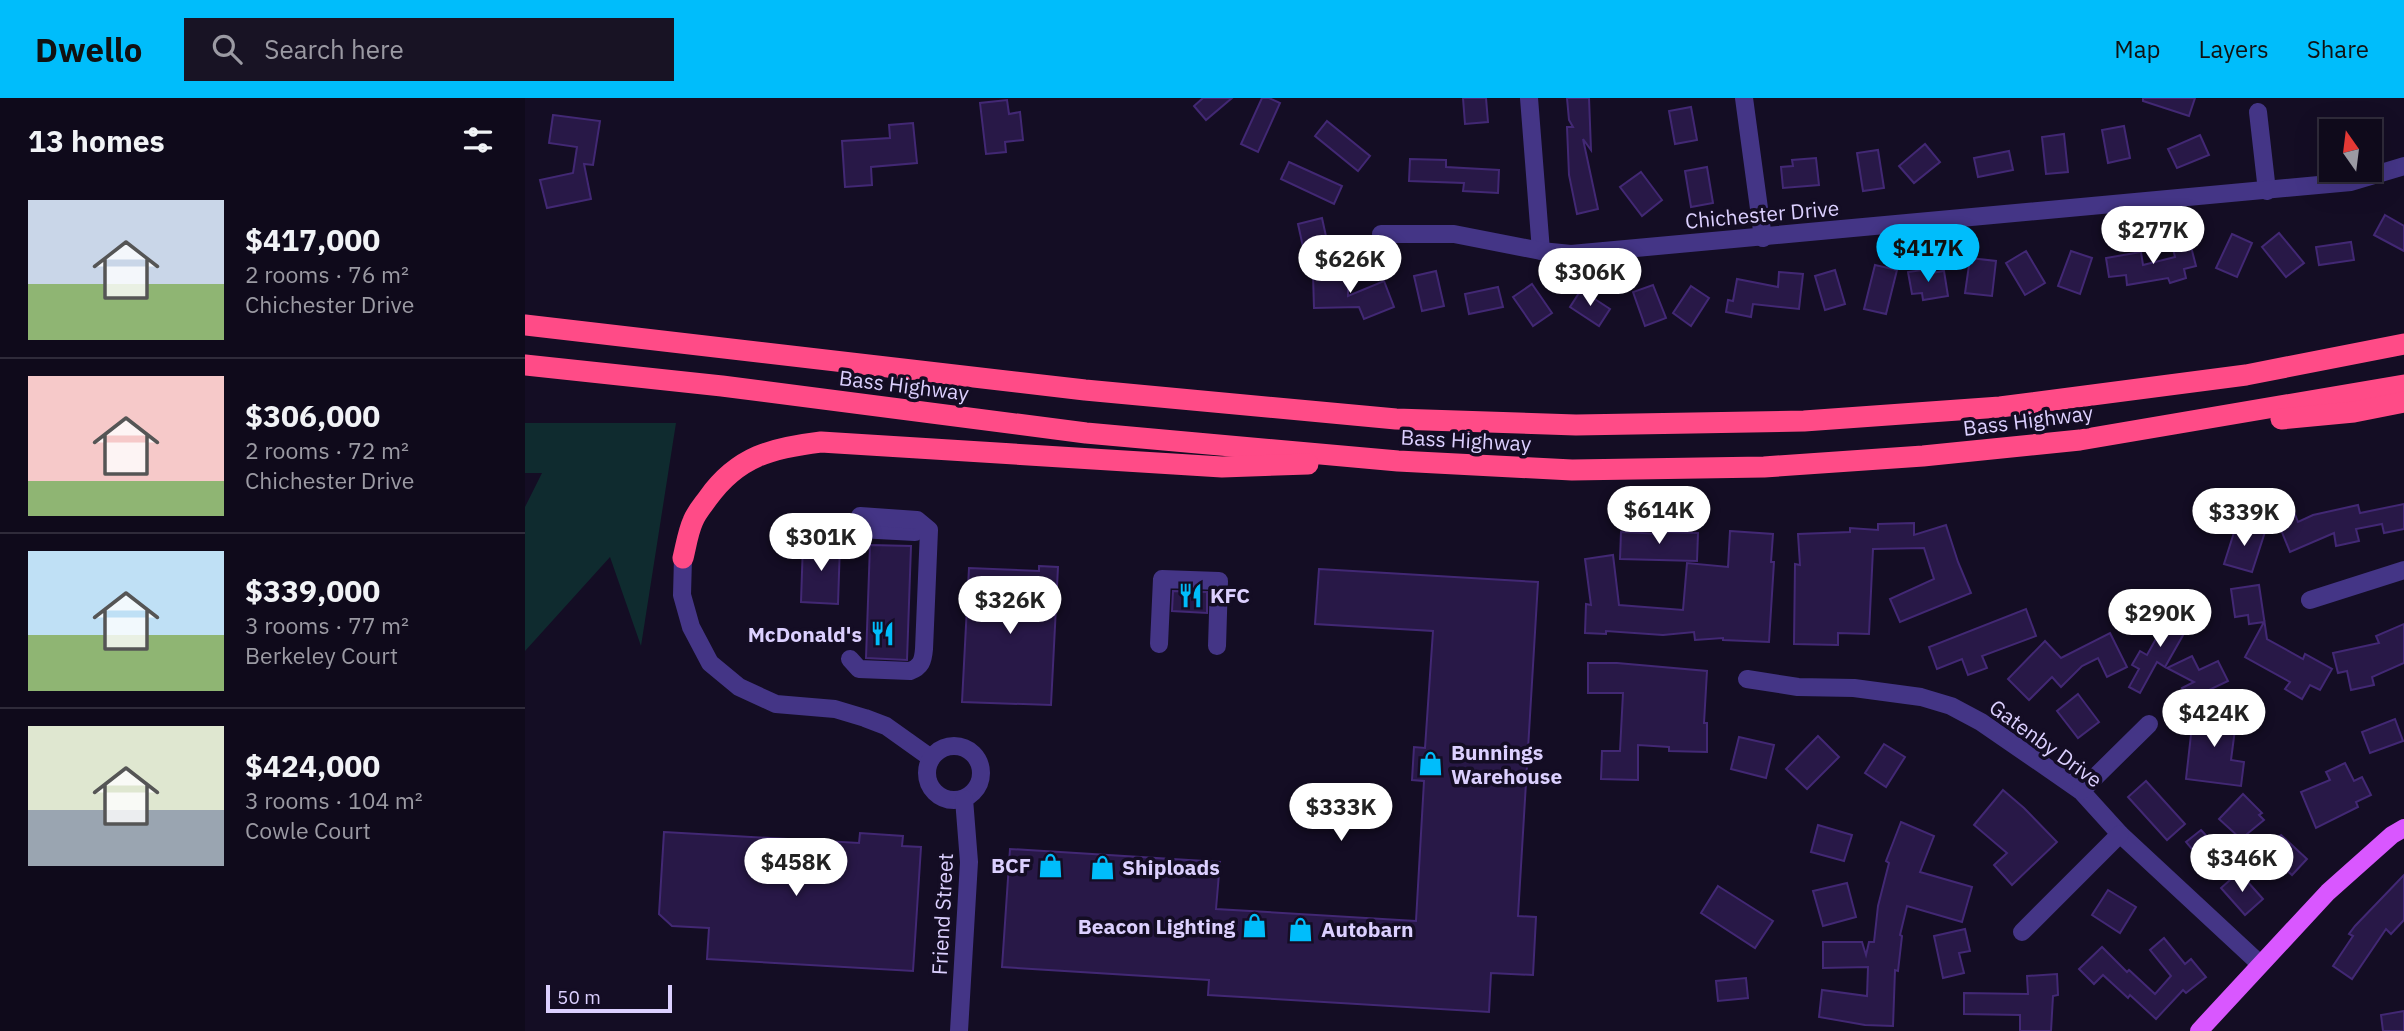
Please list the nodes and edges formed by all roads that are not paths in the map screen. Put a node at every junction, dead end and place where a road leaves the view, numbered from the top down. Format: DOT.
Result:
graph roads {
  1 [pos="1529,98"];
  2 [pos="1744,98"];
  3 [pos="2258,112"];
  4 [pos="2404,166"];
  5 [pos="2267,191"];
  6 [pos="1381,233"];
  7 [pos="1763,238"];
  8 [pos="1541,251"];
  9 [pos="525,326"];
  10 [pos="2404,331"];
  11 [pos="2404,344"];
  12 [pos="525,365"];
  13 [pos="2246,375"];
  14 [pos="2404,385"];
  15 [pos="2404,402"];
  16 [pos="2080,440"];
  17 [pos="1398,461"];
  18 [pos="860,523"];
  19 [pos="683,558"];
  20 [pos="2404,570"];
  21 [pos="2309,600"];
  22 [pos="1159,645"];
  23 [pos="1217,646"];
  24 [pos="850,659"];
  25 [pos="1747,679"];
  26 [pos="2149,724"];
  27 [pos="931,758"];
  28 [pos="2081,791"];
  29 [pos="964,799"];
  30 [pos="2404,828"];
  31 [pos="2120,834"];
  32 [pos="2022,932"];
  33 [pos="2260,964"];
  34 [pos="959,1031"];
  35 [pos="2199,1031"];
  1 -- 8 [label="street"];
  2 -- 7 [label="street"];
  3 -- 5 [label="street"];
  4 -- 5 [label="street, Chichester Drive"];
  5 -- 7 [label="street, Chichester Drive"];
  6 -- 8 [label="street, Chichester Drive"];
  7 -- 8 [label="street, Chichester Drive"];
  9 -- 13 [label="highway, Bass Highway"];
  10 -- 13 [label="highway"];
  11 -- 13 [label="highway, Bass Highway"];
  12 -- 17 [label="highway, Bass Highway"];
  14 -- 16 [label="highway, Bass Highway"];
  15 -- 16 [label="highway"];
  16 -- 17 [label="highway, Bass Highway"];
  17 -- 19 [label="highway"];
  18 -- 24 [label="street"];
  19 -- 27 [label="street"];
  20 -- 21 [label="street"];
  22 -- 23 [label="street"];
  25 -- 28 [label="street, Gatenby Drive"];
  26 -- 28 [label="street"];
  27 -- 29 [label="street"];
  27 -- 29 [label="street"];
  28 -- 31 [label="street, Gatenby Drive"];
  29 -- 34 [label="street, Friend Street"];
  30 -- 33 [label="main road"];
  31 -- 32 [label="street"];
  31 -- 33 [label="street, Gatenby Drive"];
  33 -- 35 [label="main road"];
}
